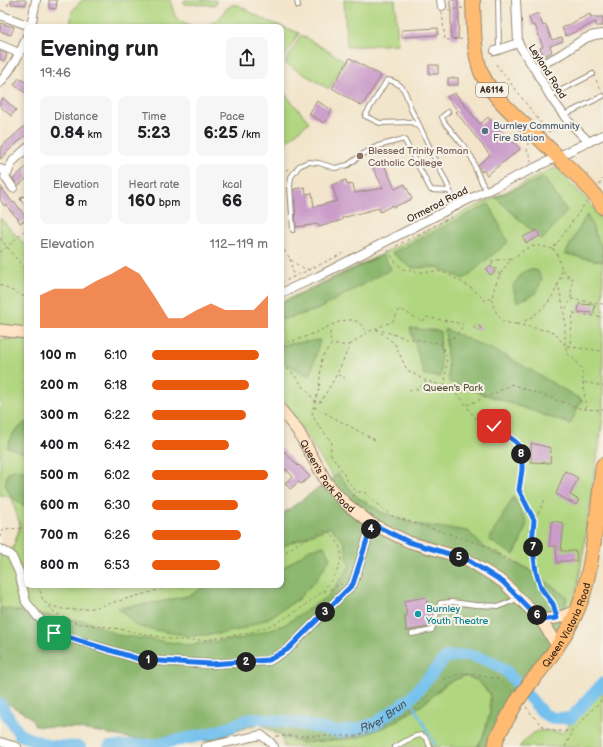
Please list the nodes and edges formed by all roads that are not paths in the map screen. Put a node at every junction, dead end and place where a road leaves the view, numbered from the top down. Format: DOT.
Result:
graph roads {
  1 [pos="36,0"];
  2 [pos="297,0"];
  3 [pos="498,0"];
  4 [pos="516,0"];
  5 [pos="473,4"];
  6 [pos="298,6"];
  7 [pos="0,15"];
  8 [pos="31,24"];
  9 [pos="24,25"];
  10 [pos="603,34"];
  11 [pos="24,42"];
  12 [pos="518,43"];
  13 [pos="0,45"];
  14 [pos="497,51"];
  15 [pos="19,53"];
  16 [pos="534,68"];
  17 [pos="593,74"];
  18 [pos="0,83"];
  19 [pos="603,94"];
  20 [pos="550,96"];
  21 [pos="448,112"];
  22 [pos="564,116"];
  23 [pos="421,129"];
  24 [pos="603,135"];
  25 [pos="589,142"];
  26 [pos="24,151"];
  27 [pos="558,157"];
  28 [pos="4,173"];
  29 [pos="13,188"];
  30 [pos="450,191"];
  31 [pos="486,191"];
  32 [pos="455,206"];
  33 [pos="602,206"];
  34 [pos="293,230"];
  35 [pos="284,292"];
  36 [pos="0,330"];
  37 [pos="24,333"];
  38 [pos="284,414"];
  39 [pos="603,465"];
  40 [pos="601,503"];
  41 [pos="372,524"];
  42 [pos="0,549"];
  43 [pos="520,598"];
  44 [pos="577,611"];
  45 [pos="540,620"];
  46 [pos="412,634"];
  47 [pos="558,647"];
  48 [pos="0,742"];
  49 [pos="17,747"];
  50 [pos="206,747"];
  51 [pos="274,747"];
  52 [pos="395,747"];
  53 [pos="430,747"];
  54 [pos="495,747"];
  1 -- 8 [label="street"];
  2 -- 6 [label="lane"];
  3 -- 14 [label="lane"];
  4 -- 12 [label="street, Leyland Road"];
  5 -- 27 [label="highway, A6114"];
  7 -- 9 [label="street"];
  10 -- 16 [label="street"];
  11 -- 15 [label="street"];
  12 -- 14 [label="street"];
  12 -- 16 [label="street, Leyland Road"];
  13 -- 15 [label="street"];
  15 -- 18 [label="street"];
  16 -- 20 [label="street, Leyland Road"];
  17 -- 20 [label="lane"];
  19 -- 22 [label="lane"];
  20 -- 22 [label="street, Leyland Road"];
  21 -- 31 [label="lane"];
  22 -- 25 [label="street, Leyland Road"];
  23 -- 23 [label="lane"];
  23 -- 30 [label="lane"];
  24 -- 25 [label="street, Ormerod Road"];
  25 -- 27 [label="street, Ormerod Road"];
  26 -- 28 [label="street"];
  27 -- 31 [label="street, Ormerod Road"];
  27 -- 33 [label="highway, A6114"];
  28 -- 29 [label="street"];
  30 -- 32 [label="lane"];
  30 -- 34 [label="lane"];
  31 -- 32 [label="street, Ormerod Road"];
  32 -- 35 [label="street, Ormerod Road"];
  36 -- 37 [label="street"];
  38 -- 41 [label="street, Queen's Park Road"];
  39 -- 40 [label="highway, Queen Victoria Road"];
  40 -- 44 [label="highway, Queen Victoria Road"];
  41 -- 42 [label="street"];
  41 -- 43 [label="street, Queen's Park Road"];
  43 -- 45 [label="street, Queen's Park Road"];
  43 -- 46 [label="lane"];
  44 -- 45 [label="street"];
  44 -- 47 [label="highway, Queen Victoria Road"];
  45 -- 47 [label="street, Queen's Park Road"];
  47 -- 54 [label="highway, Queen Victoria Road, bridge"];
  48 -- 49 [label="street"];
  50 -- 51 [label="street"];
  52 -- 53 [label="lane"];
}
